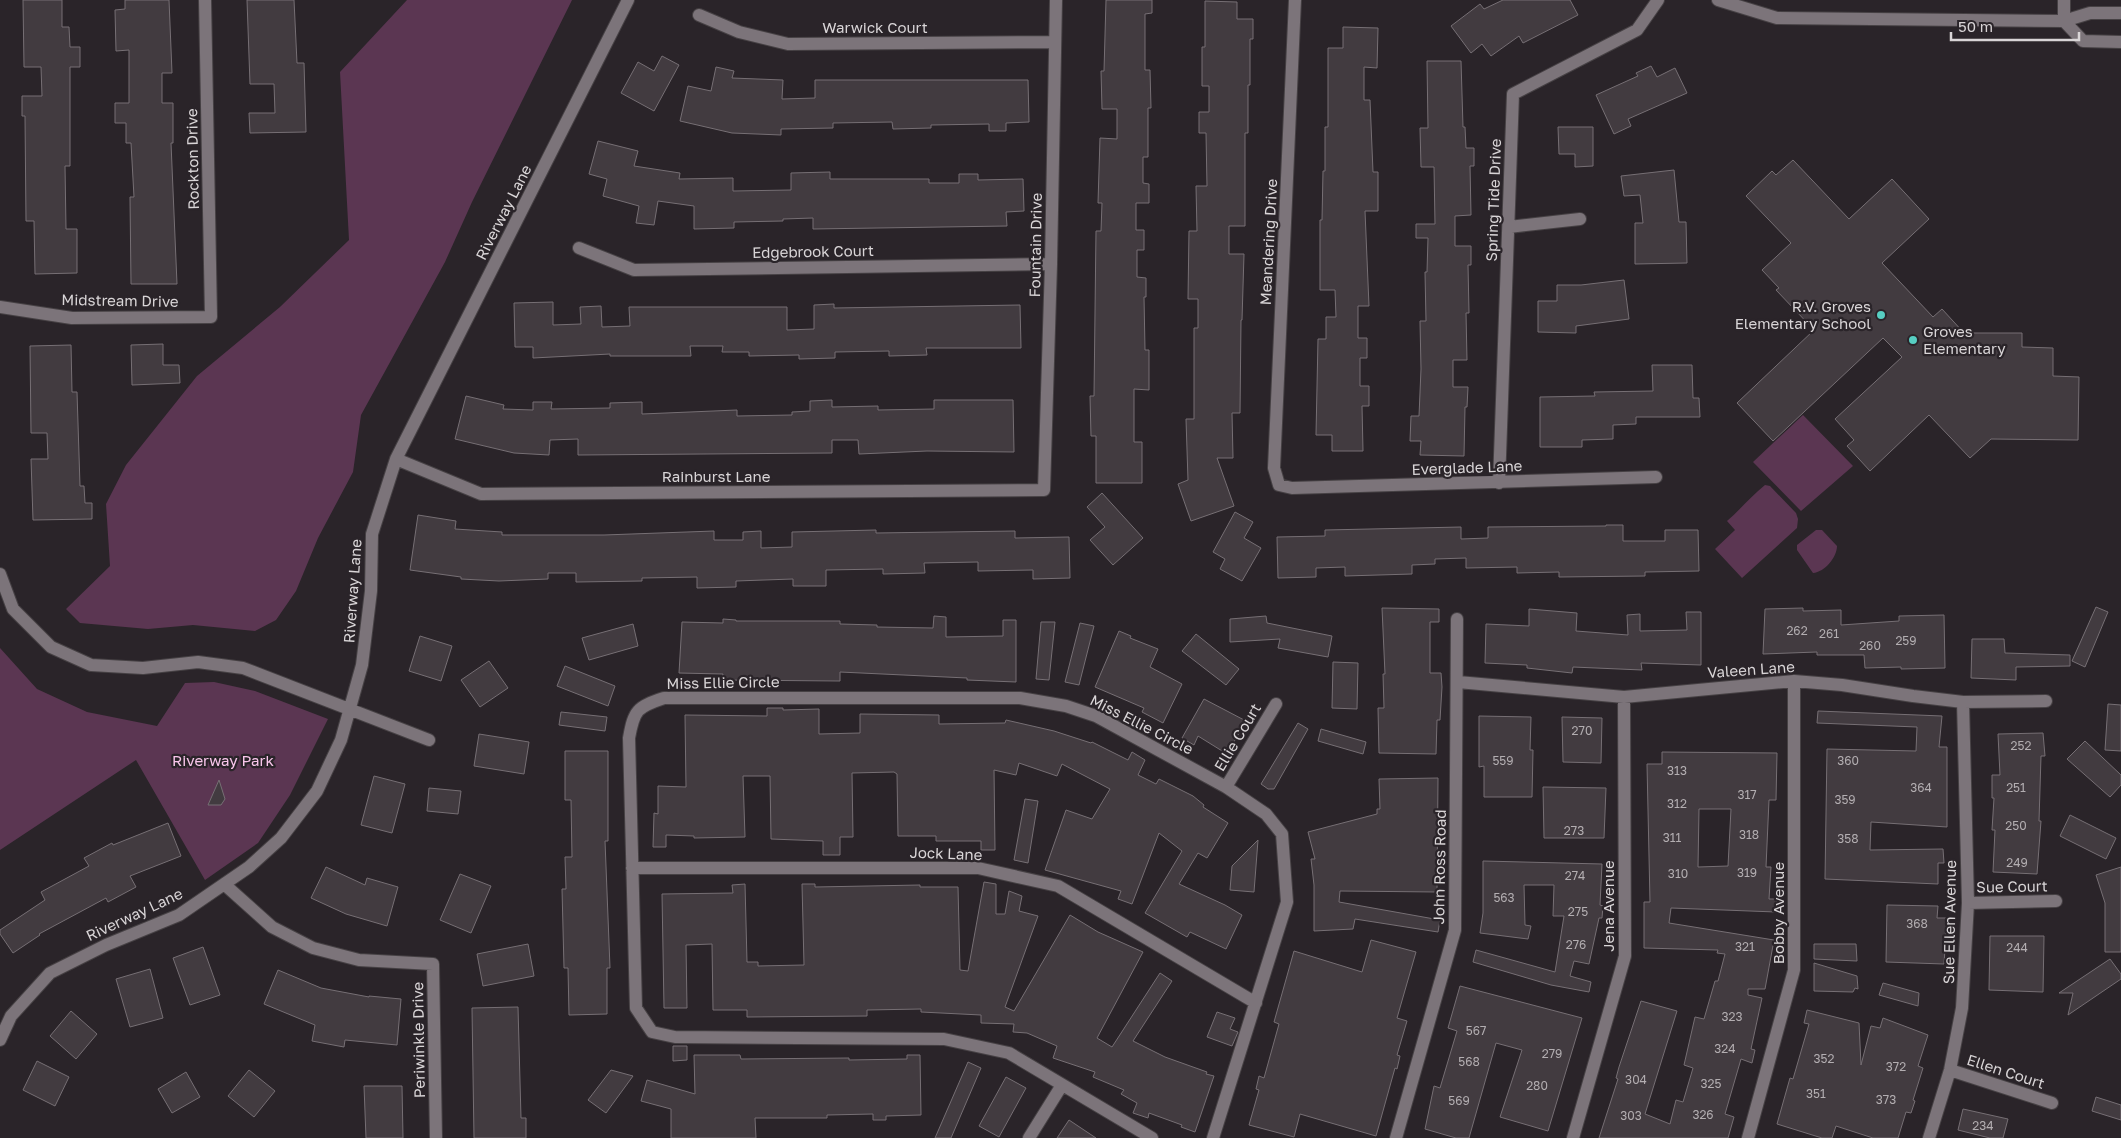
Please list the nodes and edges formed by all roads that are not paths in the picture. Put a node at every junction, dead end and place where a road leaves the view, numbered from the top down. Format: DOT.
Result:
graph roads {
  1 [pos="205,0"];
  2 [pos="628,0"];
  3 [pos="1056,0"];
  4 [pos="1295,0"];
  5 [pos="1658,0"];
  6 [pos="1718,0"];
  7 [pos="2064,0"];
  8 [pos="2121,14"];
  9 [pos="699,16"];
  10 [pos="2064,21"];
  11 [pos="1055,42"];
  12 [pos="2121,42"];
  13 [pos="1580,219"];
  14 [pos="1509,227"];
  15 [pos="579,248"];
  16 [pos="1052,264"];
  17 [pos="0,307"];
  18 [pos="211,317"];
  19 [pos="396,459"];
  20 [pos="1656,477"];
  21 [pos="1499,483"];
  22 [pos="1279,485"];
  23 [pos="1044,490"];
  24 [pos="0,574"];
  25 [pos="1457,619"];
  26 [pos="1794,681"];
  27 [pos="1458,682"];
  28 [pos="1624,697"];
  29 [pos="1963,702"];
  30 [pos="2046,702"];
  31 [pos="1276,704"];
  32 [pos="350,709"];
  33 [pos="430,740"];
  34 [pos="1226,786"];
  35 [pos="632,868"];
  36 [pos="224,884"];
  37 [pos="2056,901"];
  38 [pos="1968,903"];
  39 [pos="1256,1003"];
  40 [pos="0,1040"];
  41 [pos="1950,1070"];
  42 [pos="1062,1085"];
  43 [pos="2052,1103"];
  44 [pos="436,1138"];
  45 [pos="1029,1138"];
  46 [pos="1152,1138"];
  47 [pos="1213,1138"];
  48 [pos="1396,1138"];
  49 [pos="1573,1138"];
  50 [pos="1748,1138"];
  51 [pos="1930,1138"];
  1 -- 18 [label="street, Rockton Drive"];
  2 -- 19 [label="street, Riverway Lane"];
  3 -- 11 [label="street, Fountain Drive"];
  4 -- 22 [label="street, Meandering Drive"];
  5 -- 14 [label="street, Spring Tide Drive"];
  6 -- 10 [label="street"];
  7 -- 10 [label="street"];
  8 -- 10 [label="street"];
  9 -- 11 [label="street, Warwick Court"];
  10 -- 12 [label="street"];
  11 -- 16 [label="street, Fountain Drive"];
  13 -- 14 [label="street"];
  14 -- 21 [label="street, Spring Tide Drive"];
  15 -- 16 [label="street, Edgebrook Court"];
  16 -- 23 [label="street, Fountain Drive"];
  17 -- 18 [label="street, Midstream Drive"];
  19 -- 23 [label="street, Rainburst Lane"];
  19 -- 32 [label="street, Riverway Lane"];
  20 -- 21 [label="street, Everglade Lane"];
  21 -- 22 [label="street, Everglade Lane"];
  24 -- 32 [label="street"];
  25 -- 27 [label="street, John Ross Road"];
  26 -- 28 [label="street, Valeen Lane"];
  26 -- 29 [label="street, Valeen Lane"];
  26 -- 50 [label="street, Bobby Avenue"];
  27 -- 28 [label="street, Valeen Lane"];
  27 -- 48 [label="street, John Ross Road"];
  28 -- 49 [label="street, Jena Avenue"];
  29 -- 30 [label="street, Valeen Lane"];
  29 -- 38 [label="street, Sue Ellen Avenue"];
  31 -- 34 [label="street, Ellie Court"];
  32 -- 33 [label="street"];
  32 -- 36 [label="street, Riverway Lane"];
  34 -- 35 [label="street, Miss Ellie Circle"];
  34 -- 39 [label="street, Miss Ellie Circle"];
  35 -- 39 [label="street, Jock Lane"];
  35 -- 42 [label="street, Miss Ellie Circle"];
  36 -- 40 [label="street, Riverway Lane"];
  36 -- 44 [label="street, Periwinkle Drive"];
  37 -- 38 [label="street, Sue Court"];
  38 -- 41 [label="street, Sue Ellen Avenue"];
  39 -- 47 [label="street, Miss Ellie Circle"];
  41 -- 43 [label="street, Ellen Court"];
  41 -- 51 [label="street, Sue Ellen Avenue"];
  42 -- 45 [label="street"];
  42 -- 46 [label="street, Miss Ellie Circle"];
}
